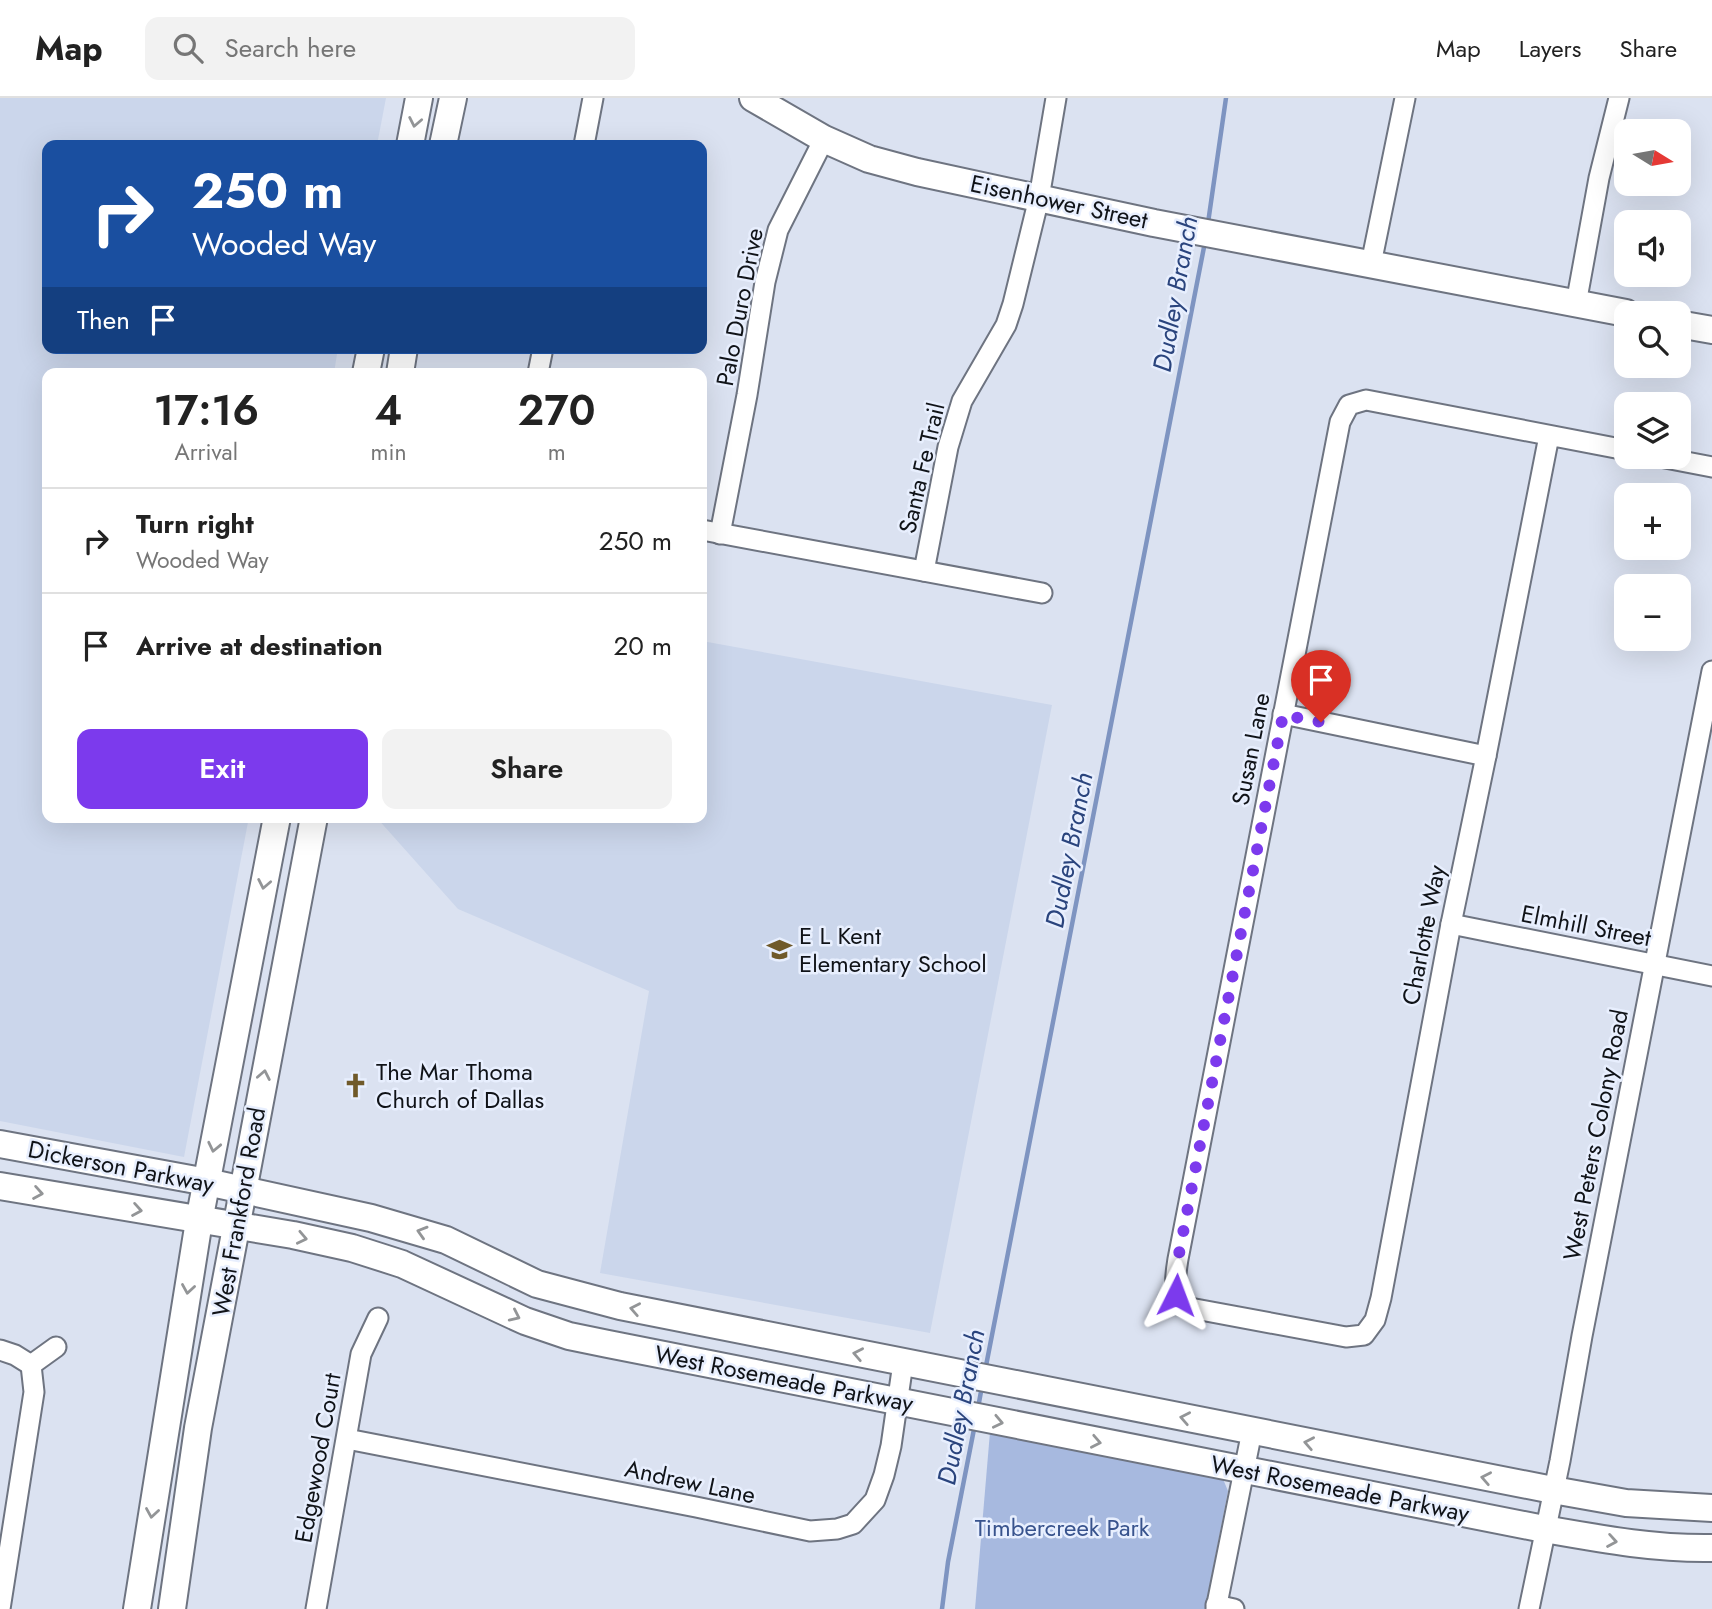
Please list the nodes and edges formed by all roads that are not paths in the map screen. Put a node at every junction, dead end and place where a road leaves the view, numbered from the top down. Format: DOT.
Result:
graph roads {
  1 [pos="419,98"];
  2 [pos="453,98"];
  3 [pos="593,98"];
  4 [pos="753,98"];
  5 [pos="1056,98"];
  6 [pos="1405,98"];
  7 [pos="1619,98"];
  8 [pos="824,139"];
  9 [pos="411,140"];
  10 [pos="444,140"];
  11 [pos="584,140"];
  12 [pos="1039,198"];
  13 [pos="1371,264"];
  14 [pos="1576,304"];
  15 [pos="1614,311"];
  16 [pos="1691,326"];
  17 [pos="1712,330"];
  18 [pos="1549,436"];
  19 [pos="1614,448"];
  20 [pos="1691,463"];
  21 [pos="1712,467"];
  22 [pos="711,532"];
  23 [pos="924,571"];
  24 [pos="1042,593"];
  25 [pos="1712,671"];
  26 [pos="1283,715"];
  27 [pos="1486,756"];
  28 [pos="275,823"];
  29 [pos="313,823"];
  30 [pos="1451,924"];
  31 [pos="1654,964"];
  32 [pos="1712,976"];
  33 [pos="0,1144"];
  34 [pos="207,1182"];
  35 [pos="0,1186"];
  36 [pos="242,1190"];
  37 [pos="199,1221"];
  38 [pos="235,1227"];
  39 [pos="378,1318"];
  40 [pos="1258,1321"];
  41 [pos="56,1347"];
  42 [pos="0,1350"];
  43 [pos="31,1364"];
  44 [pos="914,1365"];
  45 [pos="909,1404"];
  46 [pos="1252,1431"];
  47 [pos="346,1439"];
  48 [pos="1244,1471"];
  49 [pos="1553,1490"];
  50 [pos="1712,1508"];
  51 [pos="1545,1529"];
  52 [pos="1712,1548"];
  53 [pos="1222,1608"];
  54 [pos="0,1609"];
  55 [pos="137,1609"];
  56 [pos="172,1609"];
  57 [pos="316,1609"];
  58 [pos="1529,1609"];
  1 -- 9 [label="main road, one-way"];
  2 -- 10 [label="main road"];
  3 -- 11 [label="street"];
  4 -- 8 [label="main road, Eisenhower Street"];
  5 -- 12 [label="street, Santa Fe Trail"];
  6 -- 13 [label="street"];
  7 -- 14 [label="street"];
  8 -- 12 [label="main road, Eisenhower Street"];
  8 -- 22 [label="street, Palo Duro Drive"];
  12 -- 13 [label="main road, Eisenhower Street"];
  12 -- 23 [label="street, Santa Fe Trail"];
  13 -- 14 [label="main road, Eisenhower Street"];
  14 -- 15 [label="main road, Eisenhower Street"];
  16 -- 17 [label="main road"];
  18 -- 19 [label="street, Susan Lane"];
  18 -- 26 [label="street, Susan Lane"];
  18 -- 27 [label="street, Charlotte Way"];
  20 -- 21 [label="street"];
  22 -- 23 [label="street"];
  23 -- 24 [label="street"];
  25 -- 31 [label="street, West Peters Colony Road"];
  26 -- 27 [label="street"];
  26 -- 40 [label="street, Susan Lane"];
  27 -- 30 [label="street, Charlotte Way"];
  28 -- 34 [label="main road, West Frankford Road, one-way"];
  36 -- 29 [label="main road, West Frankford Road, one-way"];
  30 -- 31 [label="street, Elmhill Street"];
  30 -- 40 [label="street, Charlotte Way"];
  31 -- 32 [label="street, Elmhill Street"];
  31 -- 49 [label="street, West Peters Colony Road"];
  33 -- 34 [label="main road, Dickerson Parkway"];
  34 -- 36 [label="main road, Dickerson Parkway"];
  34 -- 37 [label="main road, West Frankford Road"];
  35 -- 37 [label="main road, Dickerson Parkway, one-way"];
  36 -- 38 [label="main road, West Frankford Road"];
  44 -- 36 [label="main road, West Rosemeade Parkway, one-way"];
  37 -- 38 [label="main road, West Rosemeade Parkway"];
  37 -- 55 [label="main road, West Frankford Road, one-way"];
  38 -- 45 [label="main road, West Rosemeade Parkway, one-way"];
  38 -- 56 [label="main road, West Frankford Road"];
  39 -- 47 [label="street, Edgewood Court"];
  41 -- 43 [label="street"];
  42 -- 43 [label="street"];
  43 -- 54 [label="street"];
  44 -- 45 [label="street, Andrew Lane"];
  46 -- 44 [label="main road, West Rosemeade Parkway, one-way"];
  45 -- 47 [label="street, Andrew Lane"];
  45 -- 48 [label="main road, West Rosemeade Parkway, one-way"];
  46 -- 48 [label="street"];
  49 -- 46 [label="main road, West Rosemeade Parkway, one-way"];
  47 -- 57 [label="street, Edgewood Court"];
  48 -- 51 [label="main road, West Rosemeade Parkway"];
  48 -- 53 [label="street"];
  49 -- 50 [label="main road, West Rosemeade Parkway"];
  49 -- 51 [label="street, West Peters Colony Road"];
  51 -- 52 [label="main road, West Rosemeade Parkway, one-way"];
  51 -- 58 [label="street, West Peters Colony Road"];
}
